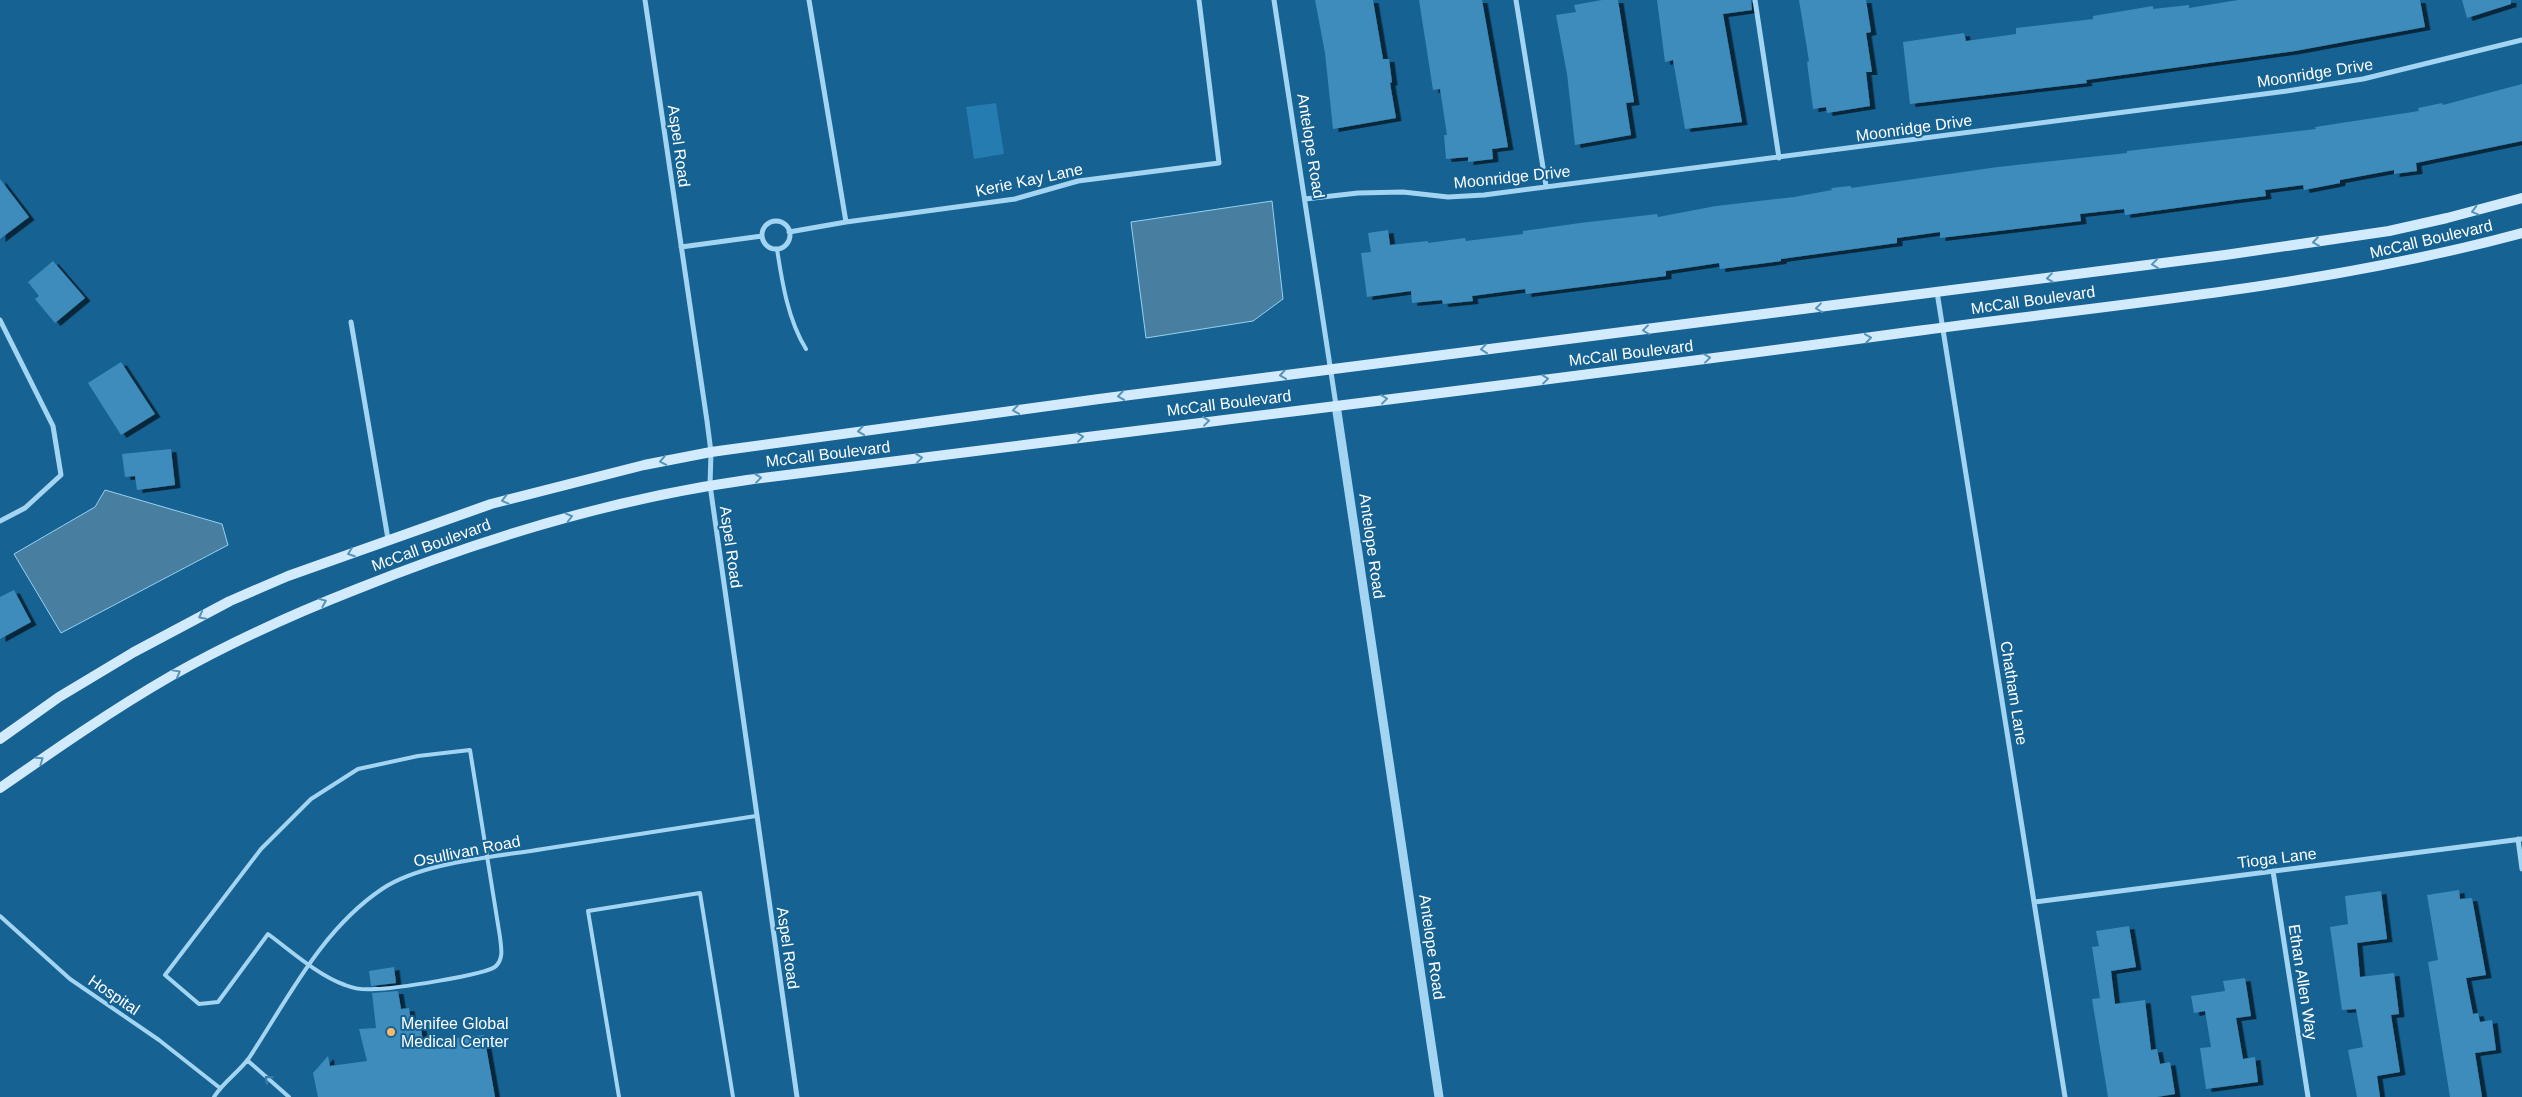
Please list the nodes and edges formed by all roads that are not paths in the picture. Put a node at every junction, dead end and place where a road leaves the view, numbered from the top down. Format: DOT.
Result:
graph roads {
  1 [pos="645,0"];
  2 [pos="809,0"];
  3 [pos="1199,0"];
  4 [pos="1274,0"];
  5 [pos="1516,0"];
  6 [pos="1755,0"];
  7 [pos="2522,40"];
  8 [pos="1779,158"];
  9 [pos="1546,186"];
  10 [pos="2522,198"];
  11 [pos="1304,200"];
  12 [pos="846,222"];
  13 [pos="789,232"];
  14 [pos="2522,233"];
  15 [pos="762,236"];
  16 [pos="681,247"];
  17 [pos="777,249"];
  18 [pos="1937,292"];
  19 [pos="0,320"];
  20 [pos="352,322"];
  21 [pos="1943,328"];
  22 [pos="806,349"];
  23 [pos="1331,369"];
  24 [pos="1336,405"];
  25 [pos="711,452"];
  26 [pos="710,485"];
  27 [pos="0,521"];
  28 [pos="388,539"];
  29 [pos="0,739"];
  30 [pos="0,788"];
  31 [pos="756,816"];
  32 [pos="2520,839"];
  33 [pos="486,858"];
  34 [pos="2522,869"];
  35 [pos="2273,871"];
  36 [pos="2035,902"];
  37 [pos="0,916"];
  38 [pos="309,964"];
  39 [pos="247,1060"];
  40 [pos="220,1088"];
  41 [pos="214,1097"];
  42 [pos="289,1097"];
  43 [pos="619,1097"];
  44 [pos="733,1097"];
  45 [pos="798,1097"];
  46 [pos="1439,1097"];
  47 [pos="2065,1097"];
  48 [pos="2308,1097"];
  1 -- 16 [label="street, Aspel Road"];
  2 -- 12 [label="street"];
  3 -- 12 [label="street, Kerie Kay Lane"];
  4 -- 11 [label="street, Antelope Road"];
  5 -- 9 [label="street"];
  6 -- 8 [label="street"];
  7 -- 8 [label="street, Moonridge Drive"];
  8 -- 9 [label="street, Moonridge Drive"];
  9 -- 11 [label="street, Moonridge Drive"];
  10 -- 18 [label="main road, McCall Boulevard, one-way"];
  11 -- 23 [label="street, Antelope Road"];
  12 -- 13 [label="street"];
  13 -- 15 [label="street"];
  13 -- 17 [label="street"];
  14 -- 21 [label="main road, McCall Boulevard"];
  15 -- 16 [label="street"];
  15 -- 17 [label="street"];
  16 -- 25 [label="street, Aspel Road"];
  17 -- 22 [label="lane"];
  18 -- 21 [label="street, Chatham Lane"];
  18 -- 23 [label="main road, McCall Boulevard, one-way"];
  19 -- 27 [label="street"];
  20 -- 28 [label="street"];
  24 -- 21 [label="main road, McCall Boulevard, one-way"];
  21 -- 36 [label="street, Chatham Lane"];
  23 -- 24 [label="street, Antelope Road"];
  23 -- 25 [label="main road, McCall Boulevard, one-way"];
  26 -- 24 [label="main road, McCall Boulevard, one-way"];
  24 -- 46 [label="street, Antelope Road"];
  25 -- 26 [label="street, Aspel Road"];
  25 -- 28 [label="main road, McCall Boulevard, one-way"];
  30 -- 26 [label="main road, McCall Boulevard, one-way"];
  26 -- 31 [label="street, Aspel Road"];
  28 -- 29 [label="main road, McCall Boulevard, one-way"];
  31 -- 33 [label="lane, Osullivan Road"];
  31 -- 45 [label="street, Aspel Road"];
  32 -- 34 [label="street"];
  32 -- 35 [label="street, Tioga Lane"];
  33 -- 38 [label="lane, Osullivan Road"];
  33 -- 38 [label="lane"];
  33 -- 38 [label="lane"];
  35 -- 36 [label="street, Tioga Lane"];
  35 -- 48 [label="street, Ethan Allen Way"];
  36 -- 47 [label="street, Chatham Lane"];
  37 -- 40 [label="lane, Hospital"];
  38 -- 39 [label="lane, Osullivan Road"];
  39 -- 40 [label="lane, Osullivan Road"];
  42 -- 39 [label="lane, one-way"];
  40 -- 41 [label="lane, Osullivan Road"];
  43 -- 44 [label="lane"];
}
